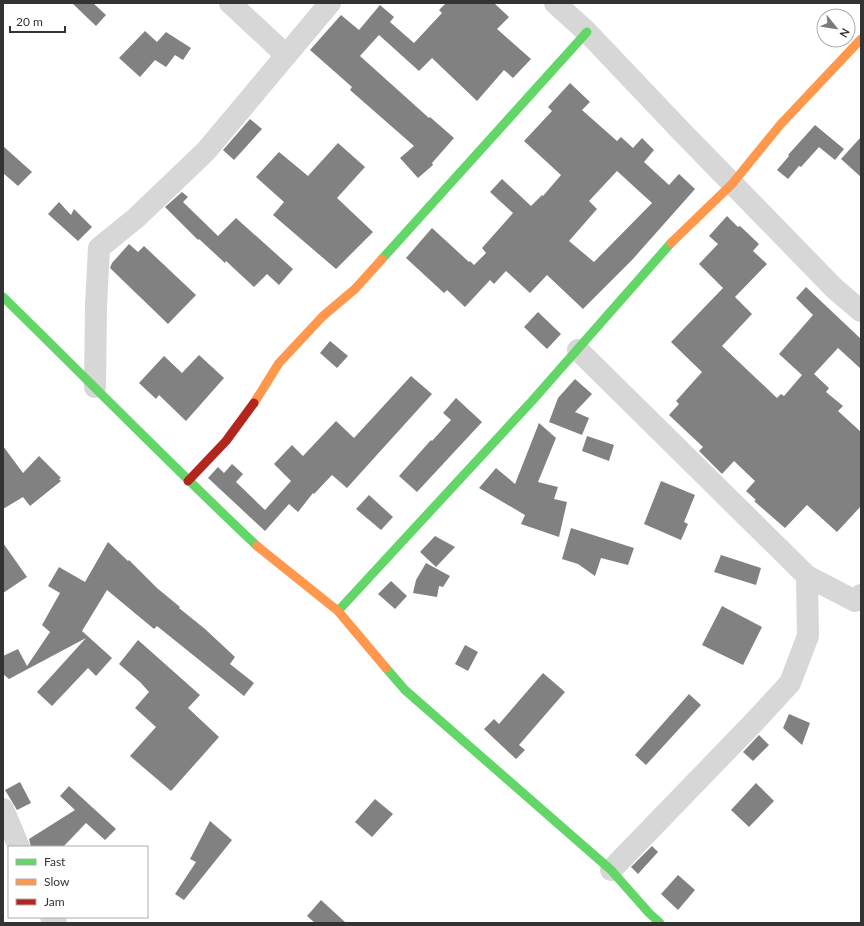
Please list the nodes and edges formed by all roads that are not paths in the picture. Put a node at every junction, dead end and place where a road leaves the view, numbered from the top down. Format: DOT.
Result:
graph roads {
  1 [pos="230,3"];
  2 [pos="330,3"];
  3 [pos="555,3"];
  4 [pos="587,32"];
  5 [pos="861,39"];
  6 [pos="286,55"];
  7 [pos="732,184"];
  8 [pos="3,297"];
  9 [pos="861,311"];
  10 [pos="578,350"];
  11 [pos="95,387"];
  12 [pos="188,481"];
  13 [pos="807,576"];
  14 [pos="861,595"];
  15 [pos="338,610"];
  16 [pos="3,809"];
  17 [pos="19,846"];
  18 [pos="611,870"];
  19 [pos="660,923"];
  1 -- 6 [label="street"];
  2 -- 6 [label="street"];
  3 -- 4 [label="street"];
  4 -- 7 [label="street"];
  4 -- 12 [label="street"];
  5 -- 7 [label="street"];
  6 -- 11 [label="street"];
  7 -- 9 [label="street"];
  7 -- 10 [label="street"];
  8 -- 11 [label="street"];
  10 -- 13 [label="street"];
  10 -- 15 [label="street"];
  11 -- 12 [label="street"];
  12 -- 15 [label="street"];
  13 -- 14 [label="street"];
  13 -- 18 [label="street"];
  15 -- 18 [label="street"];
  16 -- 17 [label="street"];
  18 -- 19 [label="street"];
}
